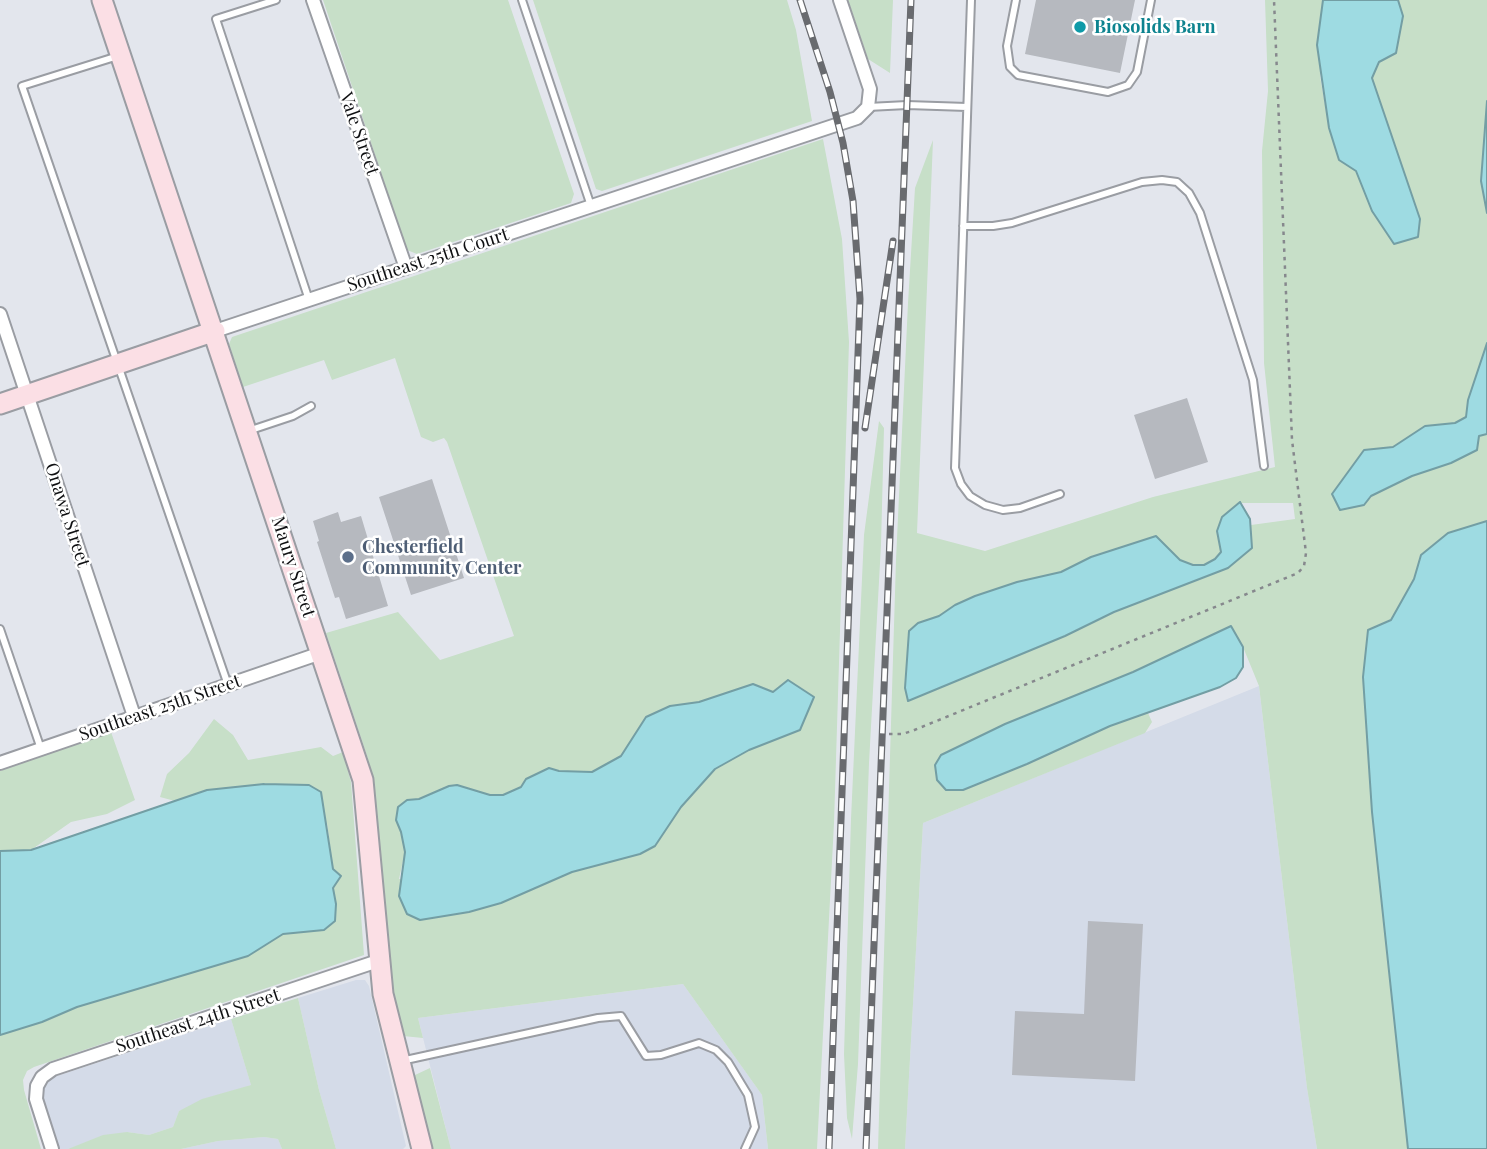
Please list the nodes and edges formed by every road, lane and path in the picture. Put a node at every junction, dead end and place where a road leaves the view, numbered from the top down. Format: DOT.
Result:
graph roads {
  1 [pos="102,0"];
  2 [pos="276,0"];
  3 [pos="313,0"];
  4 [pos="522,0"];
  5 [pos="840,0"];
  6 [pos="971,0"];
  7 [pos="1016,0"];
  8 [pos="1152,0"];
  9 [pos="1274,0"];
  10 [pos="122,55"];
  11 [pos="868,107"];
  12 [pos="967,107"];
  13 [pos="591,206"];
  14 [pos="963,226"];
  15 [pos="406,268"];
  16 [pos="309,300"];
  17 [pos="0,314"];
  18 [pos="215,331"];
  19 [pos="118,364"];
  20 [pos="27,395"];
  21 [pos="0,404"];
  22 [pos="311,406"];
  23 [pos="248,431"];
  24 [pos="1264,466"];
  25 [pos="1060,494"];
  26 [pos="0,629"];
  27 [pos="321,653"];
  28 [pos="228,685"];
  29 [pos="134,716"];
  30 [pos="889,734"];
  31 [pos="41,749"];
  32 [pos="0,763"];
  33 [pos="378,961"];
  34 [pos="400,1062"];
  35 [pos="52,1149"];
  36 [pos="422,1149"];
  37 [pos="745,1149"];
  1 -- 10 [label="main road, Maury Street"];
  2 -- 16 [label="lane"];
  3 -- 15 [label="street, Vale Street"];
  4 -- 13 [label="lane"];
  5 -- 11 [label="street"];
  6 -- 12 [label="lane"];
  7 -- 8 [label="lane"];
  9 -- 30 [label="path"];
  10 -- 18 [label="main road, Maury Street"];
  10 -- 19 [label="lane"];
  11 -- 12 [label="lane"];
  11 -- 13 [label="street, Southeast 25th Court"];
  12 -- 14 [label="lane"];
  13 -- 15 [label="street, Southeast 25th Court"];
  14 -- 24 [label="lane"];
  14 -- 25 [label="lane"];
  15 -- 16 [label="street, Southeast 25th Court"];
  16 -- 18 [label="street, Southeast 25th Court"];
  17 -- 20 [label="street, Onawa Street"];
  18 -- 19 [label="main road, Southeast 25th Court"];
  18 -- 23 [label="main road, Maury Street"];
  19 -- 20 [label="main road, Southeast 25th Court"];
  19 -- 28 [label="lane"];
  20 -- 21 [label="main road, Southeast 25th Court"];
  20 -- 29 [label="street, Onawa Street"];
  22 -- 23 [label="lane"];
  23 -- 27 [label="main road, Maury Street"];
  26 -- 31 [label="lane"];
  27 -- 28 [label="street, Southeast 25th Street"];
  27 -- 33 [label="main road, Maury Street"];
  28 -- 29 [label="street, Southeast 25th Street"];
  29 -- 31 [label="street, Southeast 25th Street"];
  31 -- 32 [label="street, Southeast 25th Street"];
  33 -- 34 [label="main road, Maury Street"];
  33 -- 35 [label="street, Southeast 24th Street"];
  34 -- 36 [label="main road, Maury Street"];
  34 -- 37 [label="lane"];
}
